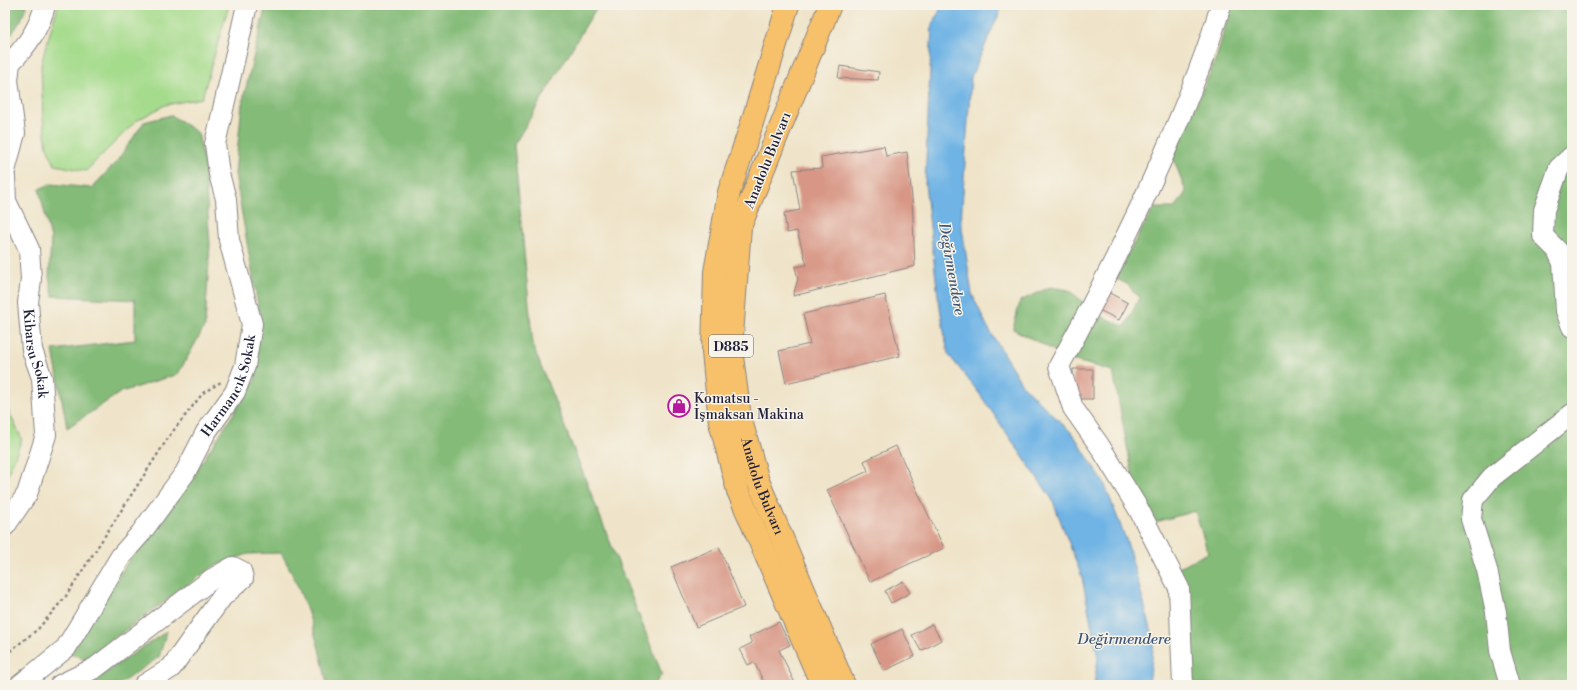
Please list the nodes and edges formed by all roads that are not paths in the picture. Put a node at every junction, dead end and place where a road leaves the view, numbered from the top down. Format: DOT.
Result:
graph roads {
  1 [pos="45,5"];
  2 [pos="247,5"];
  3 [pos="788,5"];
  4 [pos="830,5"];
  5 [pos="1221,5"];
  6 [pos="1572,156"];
  7 [pos="5,171"];
  8 [pos="5,177"];
  9 [pos="1572,327"];
  10 [pos="1572,414"];
  11 [pos="5,526"];
  12 [pos="20,685"];
  13 [pos="60,685"];
  14 [pos="144,685"];
  15 [pos="822,685"];
  16 [pos="844,685"];
  17 [pos="1183,685"];
  18 [pos="1510,685"];
  1 -- 7 [label="street"];
  2 -- 12 [label="street, Harmancık Sokak"];
  3 -- 15 [label="highway, Anadolu Bulvarı / D885"];
  4 -- 16 [label="highway, Anadolu Bulvarı / D885"];
  5 -- 17 [label="street"];
  6 -- 9 [label="street"];
  8 -- 11 [label="street, Kibarsu Sokak"];
  10 -- 18 [label="street"];
  13 -- 14 [label="street"];
}
